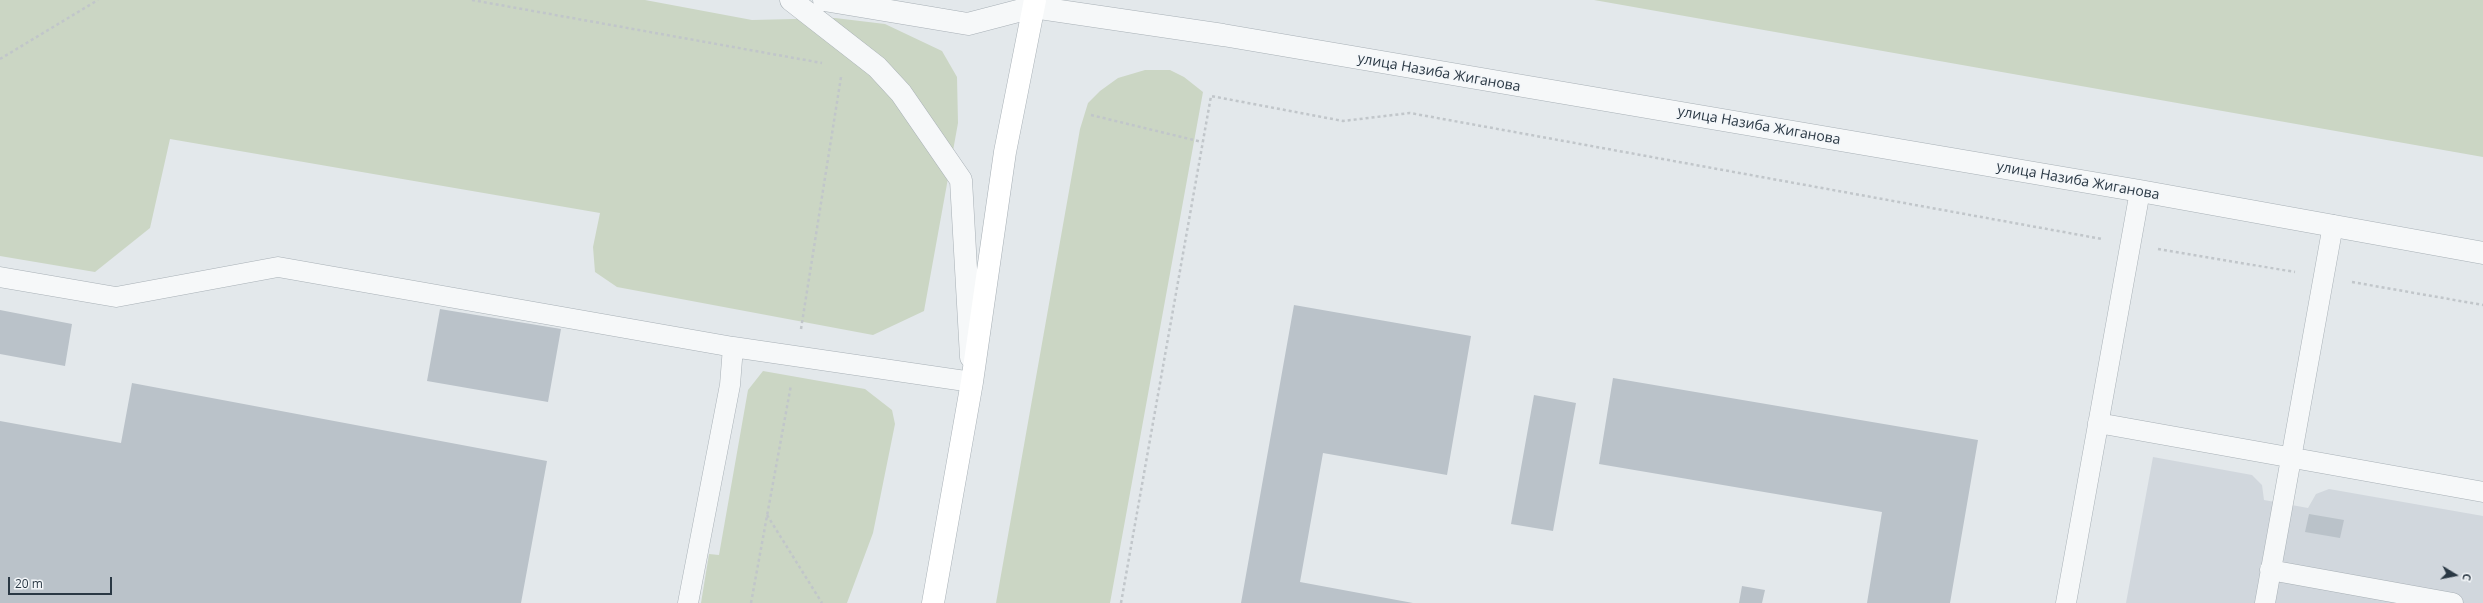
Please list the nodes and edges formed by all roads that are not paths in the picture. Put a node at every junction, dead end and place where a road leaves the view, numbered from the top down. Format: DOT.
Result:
graph roads {
  1 [pos="791,0"];
  2 [pos="824,0"];
  3 [pos="1031,2"];
  4 [pos="2140,191"];
  5 [pos="2332,225"];
  6 [pos="2483,253"];
  7 [pos="0,277"];
  8 [pos="734,347"];
  9 [pos="972,382"];
  10 [pos="2098,423"];
  11 [pos="2291,458"];
  12 [pos="2483,492"];
  13 [pos="2270,570"];
  14 [pos="688,603"];
  15 [pos="933,603"];
  16 [pos="2066,603"];
  17 [pos="2265,603"];
  18 [pos="2453,603"];
  1 -- 9 [label="street"];
  2 -- 3 [label="street"];
  3 -- 4 [label="street, улица Назиба Жиганова"];
  3 -- 9 [label="main road"];
  4 -- 5 [label="street, улица Назиба Жиганова"];
  4 -- 10 [label="lane"];
  5 -- 6 [label="street, улица Назиба Жиганова"];
  5 -- 11 [label="lane"];
  7 -- 8 [label="lane"];
  8 -- 9 [label="lane"];
  8 -- 14 [label="lane"];
  9 -- 15 [label="main road"];
  10 -- 11 [label="lane"];
  10 -- 16 [label="lane"];
  11 -- 12 [label="lane"];
  11 -- 13 [label="lane"];
  13 -- 17 [label="lane"];
  13 -- 18 [label="lane"];
}
